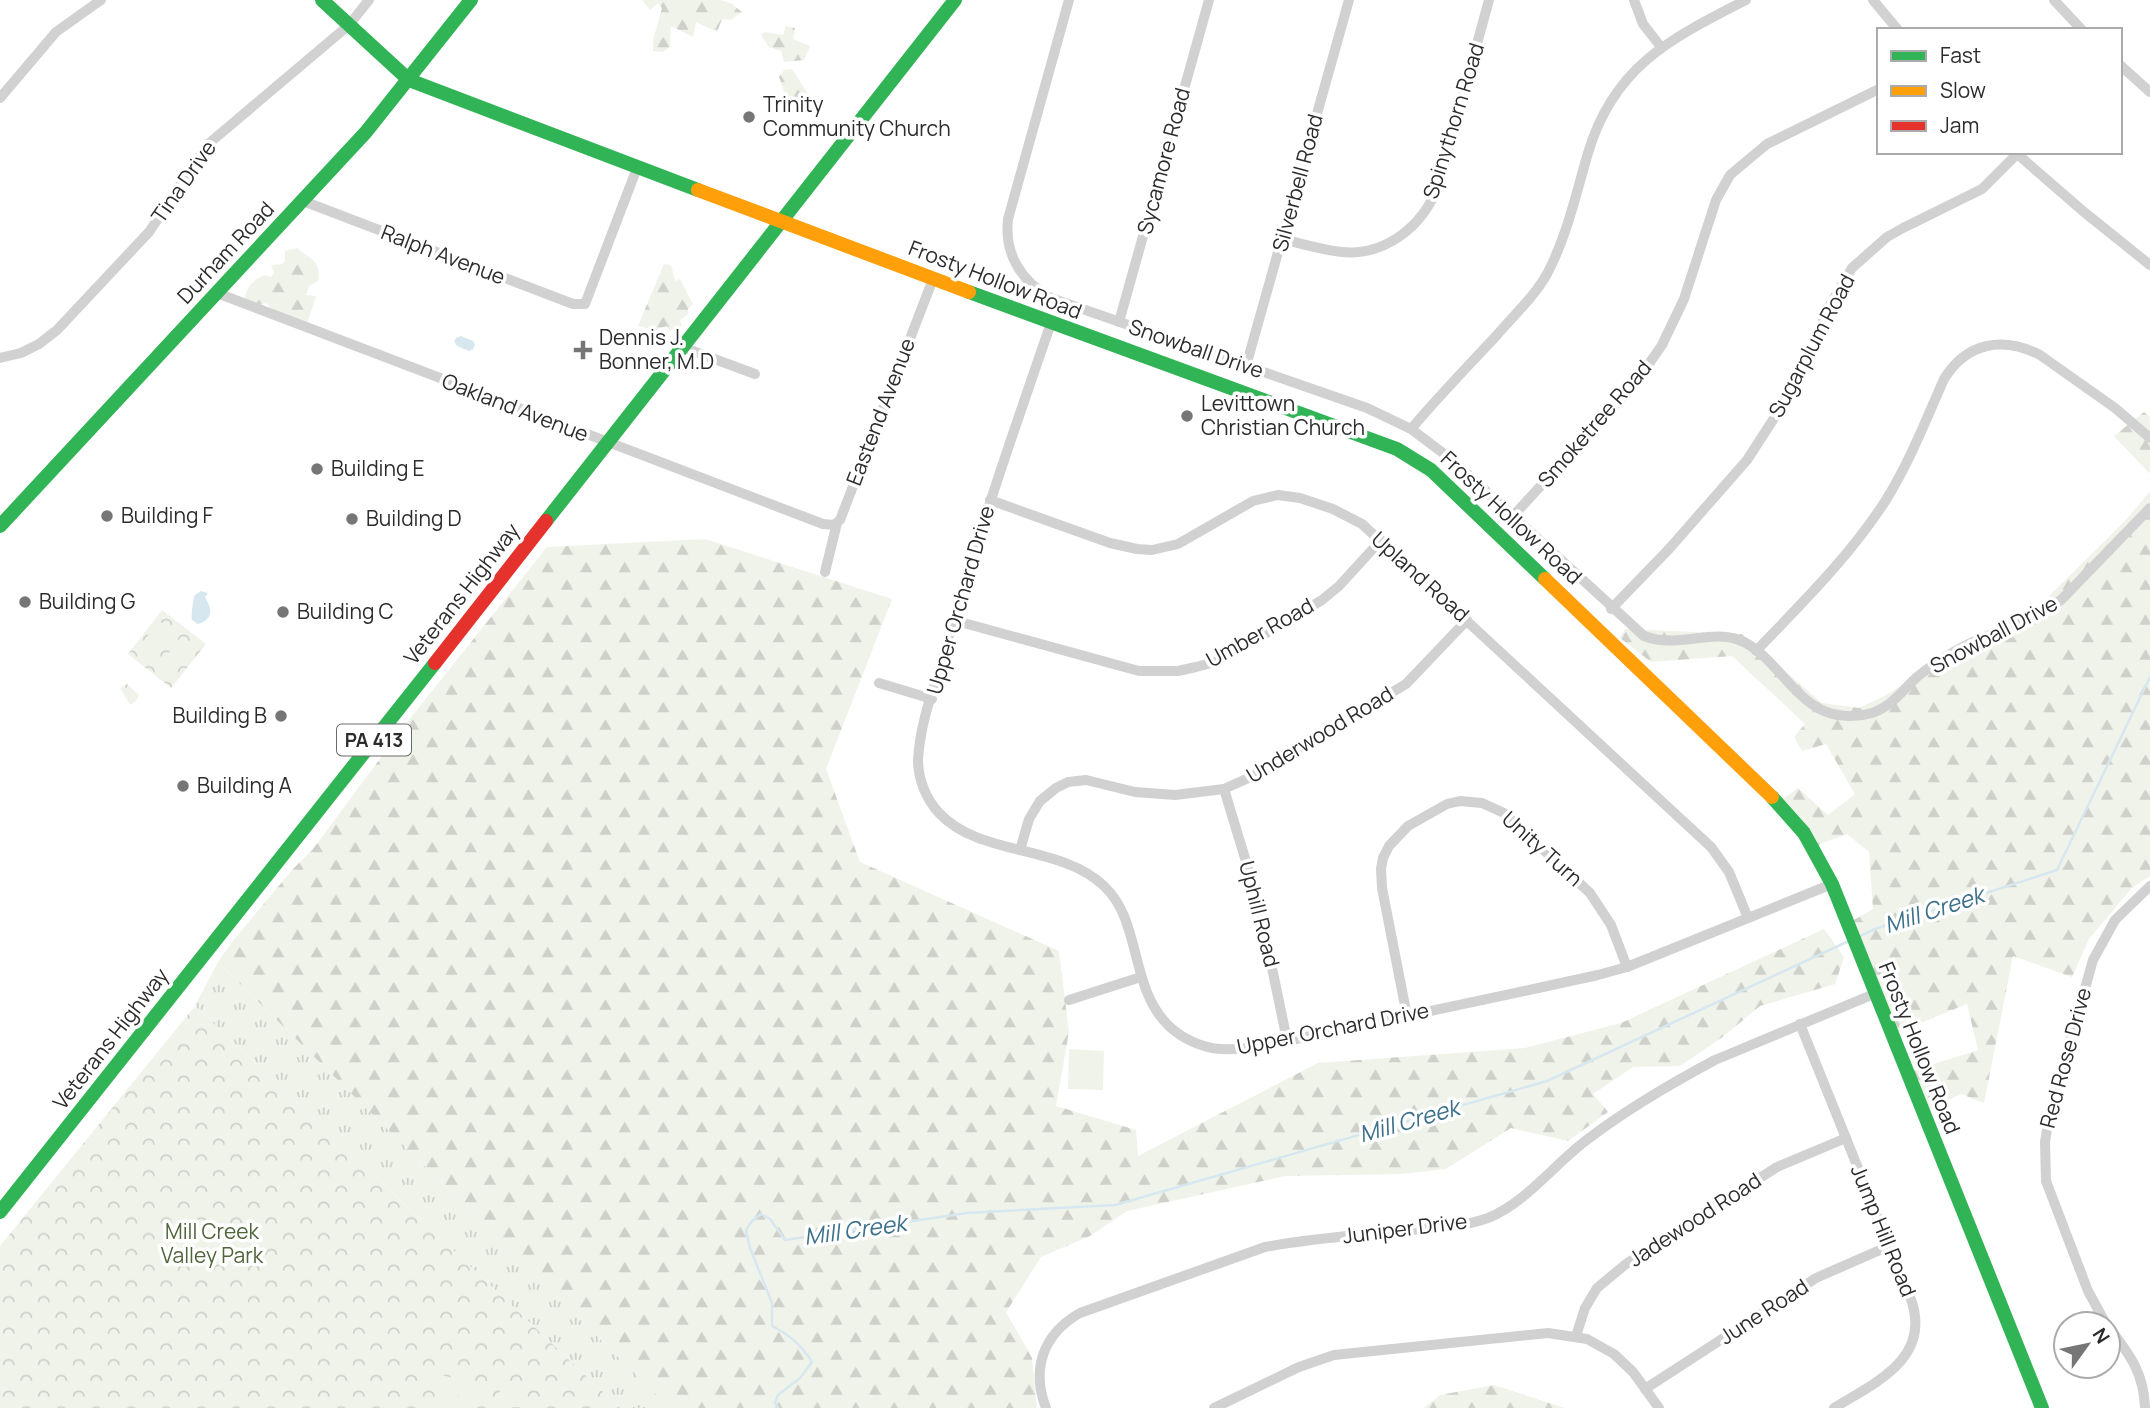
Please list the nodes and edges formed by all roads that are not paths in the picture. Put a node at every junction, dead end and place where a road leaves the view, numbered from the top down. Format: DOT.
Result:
graph roads {
  1 [pos="101,0"];
  2 [pos="322,0"];
  3 [pos="369,0"];
  4 [pos="471,0"];
  5 [pos="955,0"];
  6 [pos="1069,0"];
  7 [pos="1209,0"];
  8 [pos="1349,0"];
  9 [pos="1489,0"];
  10 [pos="1634,0"];
  11 [pos="1746,0"];
  12 [pos="1872,0"];
  13 [pos="2054,0"];
  14 [pos="349,25"];
  15 [pos="1896,28"];
  16 [pos="2080,28"];
  17 [pos="1661,47"];
  18 [pos="2122,67"];
  19 [pos="409,80"];
  20 [pos="1877,90"];
  21 [pos="2150,92"];
  22 [pos="0,98"];
  23 [pos="2015,154"];
  24 [pos="2017,154"];
  25 [pos="637,168"];
  26 [pos="303,201"];
  27 [pos="781,222"];
  28 [pos="1283,239"];
  29 [pos="2150,265"];
  30 [pos="933,279"];
  31 [pos="217,293"];
  32 [pos="1119,322"];
  33 [pos="1051,323"];
  34 [pos="682,347"];
  35 [pos="0,358"];
  36 [pos="1246,366"];
  37 [pos="755,374"];
  38 [pos="1411,429"];
  39 [pos="2150,438"];
  40 [pos="607,443"];
  41 [pos="990,500"];
  42 [pos="2150,508"];
  43 [pos="1513,516"];
  44 [pos="837,523"];
  45 [pos="0,526"];
  46 [pos="1381,540"];
  47 [pos="825,572"];
  48 [pos="1611,609"];
  49 [pos="953,620"];
  50 [pos="1467,620"];
  51 [pos="1756,651"];
  52 [pos="879,683"];
  53 [pos="932,699"];
  54 [pos="1224,789"];
  55 [pos="1020,850"];
  56 [pos="1832,884"];
  57 [pos="2150,886"];
  58 [pos="1748,918"];
  59 [pos="1627,967"];
  60 [pos="1141,977"];
  61 [pos="1874,994"];
  62 [pos="1069,1000"];
  63 [pos="1408,1016"];
  64 [pos="1800,1024"];
  65 [pos="1287,1040"];
  66 [pos="1846,1138"];
  67 [pos="0,1212"];
  68 [pos="1889,1246"];
  69 [pos="2098,1310"];
  70 [pos="1576,1336"];
  71 [pos="2122,1345"];
  72 [pos="1645,1389"];
  73 [pos="2147,1407"];
  74 [pos="1046,1408"];
  75 [pos="1214,1408"];
  76 [pos="1659,1408"];
  77 [pos="1834,1408"];
  78 [pos="2042,1408"];
  1 -- 22 [label="street"];
  2 -- 14 [label="street, Frosty Hollow Road"];
  3 -- 14 [label="street, Tina Drive"];
  4 -- 19 [label="street, Durham Road"];
  5 -- 27 [label="street, Veterans Highway / PA 413"];
  6 -- 32 [label="street, Snowball Drive"];
  7 -- 32 [label="street, Sycamore Road"];
  8 -- 28 [label="street, Silverbell Road"];
  9 -- 28 [label="street, Spinythorn Road"];
  10 -- 17 [label="street"];
  11 -- 17 [label="street"];
  12 -- 15 [label="street"];
  13 -- 16 [label="street"];
  14 -- 19 [label="street, Frosty Hollow Road"];
  14 -- 35 [label="street, Tina Drive"];
  17 -- 38 [label="street"];
  18 -- 21 [label="street"];
  19 -- 25 [label="street, Frosty Hollow Road"];
  19 -- 26 [label="street, Durham Road"];
  20 -- 43 [label="street, Smoketree Road"];
  23 -- 48 [label="street, Sugarplum Road"];
  24 -- 29 [label="street"];
  25 -- 26 [label="street, Ralph Avenue"];
  25 -- 27 [label="street, Frosty Hollow Road"];
  26 -- 31 [label="street, Durham Road"];
  27 -- 30 [label="street, Frosty Hollow Road"];
  27 -- 34 [label="street, Veterans Highway / PA 413"];
  28 -- 36 [label="street, Silverbell Road"];
  30 -- 33 [label="street, Frosty Hollow Road"];
  30 -- 44 [label="street, Eastend Avenue"];
  31 -- 40 [label="street, Oakland Avenue"];
  31 -- 45 [label="street, Durham Road"];
  32 -- 36 [label="street, Snowball Drive"];
  33 -- 41 [label="street, Upper Orchard Drive"];
  33 -- 56 [label="street, Frosty Hollow Road"];
  34 -- 37 [label="street"];
  34 -- 40 [label="street, Veterans Highway / PA 413"];
  36 -- 38 [label="street, Snowball Drive"];
  38 -- 43 [label="street, Snowball Drive"];
  39 -- 51 [label="street"];
  40 -- 44 [label="street, Oakland Avenue"];
  40 -- 67 [label="street, Veterans Highway / PA 413"];
  41 -- 46 [label="street, Upland Road"];
  41 -- 49 [label="street, Upper Orchard Drive"];
  42 -- 51 [label="street, Snowball Drive"];
  43 -- 48 [label="street, Snowball Drive"];
  44 -- 47 [label="street, Eastend Avenue"];
  46 -- 49 [label="street, Umber Road"];
  46 -- 50 [label="street, Upland Road"];
  48 -- 51 [label="street, Snowball Drive"];
  49 -- 53 [label="street, Upper Orchard Drive"];
  50 -- 54 [label="street, Underwood Road"];
  50 -- 58 [label="street, Upland Road"];
  52 -- 53 [label="street"];
  53 -- 55 [label="street, Upper Orchard Drive"];
  54 -- 55 [label="street, Underwood Road"];
  54 -- 65 [label="street, Uphill Road"];
  55 -- 60 [label="street, Upper Orchard Drive"];
  56 -- 58 [label="street, Upper Orchard Drive"];
  56 -- 61 [label="street, Frosty Hollow Road"];
  57 -- 69 [label="street, Red Rose Drive"];
  58 -- 59 [label="street, Upper Orchard Drive"];
  59 -- 63 [label="street, Upper Orchard Drive"];
  59 -- 63 [label="street, Unity Turn"];
  60 -- 62 [label="street"];
  60 -- 65 [label="street, Upper Orchard Drive"];
  61 -- 64 [label="street, Juniper Drive"];
  61 -- 78 [label="street, Frosty Hollow Road"];
  63 -- 65 [label="street, Upper Orchard Drive"];
  64 -- 66 [label="street, Jump Hill Road"];
  64 -- 74 [label="street, Juniper Drive"];
  66 -- 68 [label="street, Jump Hill Road"];
  66 -- 70 [label="street, Jadewood Road"];
  68 -- 72 [label="street, June Road"];
  68 -- 77 [label="street, Jump Hill Road"];
  70 -- 72 [label="street"];
  70 -- 75 [label="street"];
  71 -- 73 [label="street, Red Rose Drive"];
  72 -- 76 [label="street"];
}
